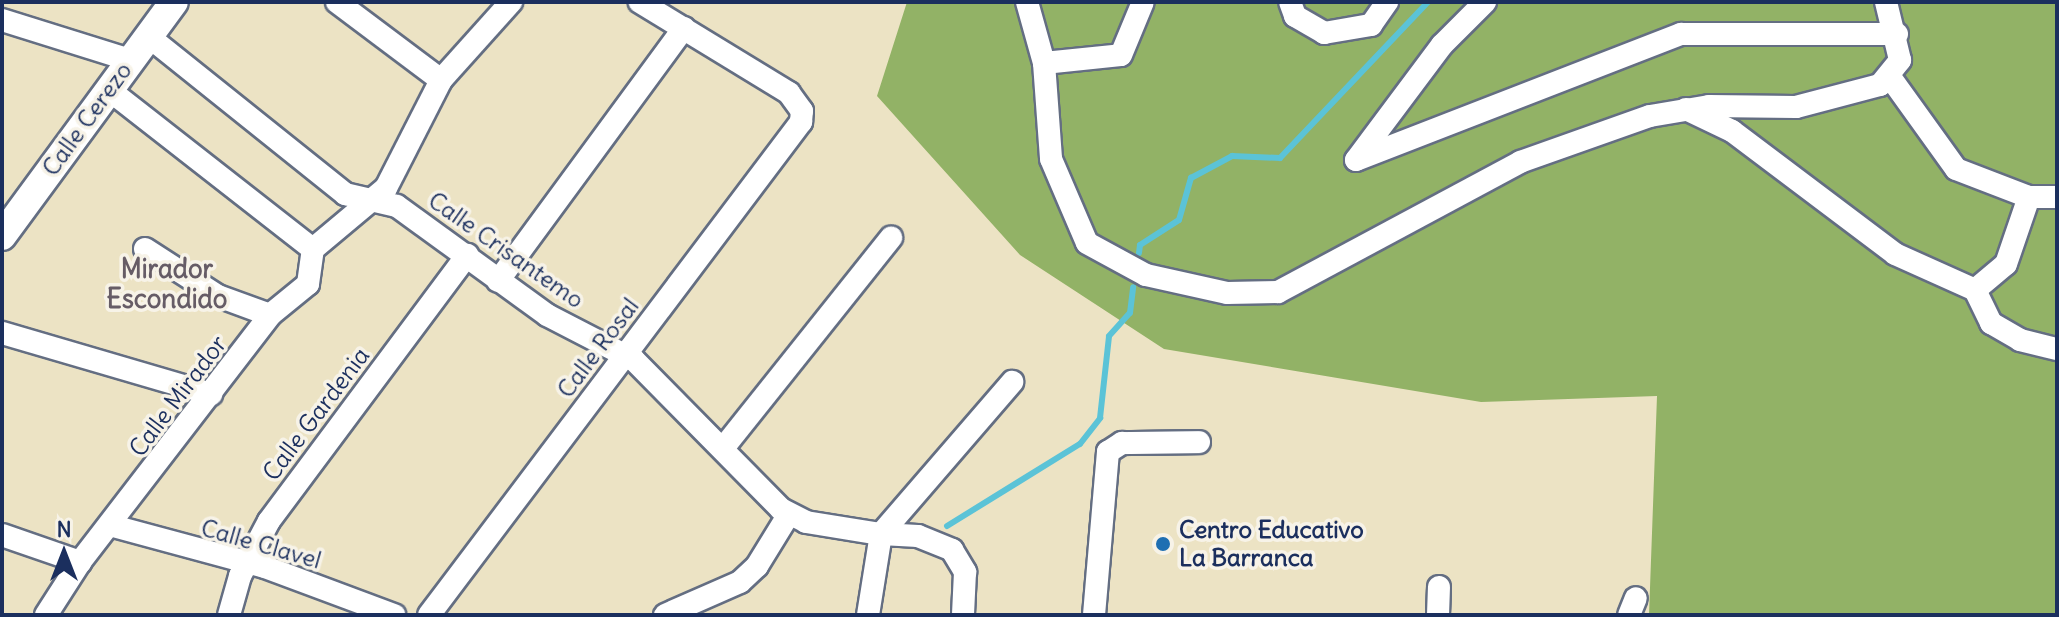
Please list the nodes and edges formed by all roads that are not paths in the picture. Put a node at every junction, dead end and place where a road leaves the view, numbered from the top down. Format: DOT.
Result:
graph roads {
  1 [pos="174,2"];
  2 [pos="337,2"];
  3 [pos="511,2"];
  4 [pos="640,2"];
  5 [pos="1027,2"];
  6 [pos="1143,2"];
  7 [pos="1290,2"];
  8 [pos="1387,2"];
  9 [pos="1485,2"];
  10 [pos="1886,2"];
  11 [pos="2,20"];
  12 [pos="684,28"];
  13 [pos="1897,34"];
  14 [pos="148,36"];
  15 [pos="130,60"];
  16 [pos="1044,63"];
  17 [pos="1890,77"];
  18 [pos="441,80"];
  19 [pos="108,89"];
  20 [pos="1685,108"];
  21 [pos="2029,197"];
  22 [pos="2057,197"];
  23 [pos="374,199"];
  24 [pos="2,236"];
  25 [pos="891,238"];
  26 [pos="145,249"];
  27 [pos="313,249"];
  28 [pos="467,255"];
  29 [pos="498,281"];
  30 [pos="1975,290"];
  31 [pos="270,315"];
  32 [pos="2,333"];
  33 [pos="2057,349"];
  34 [pos="625,355"];
  35 [pos="1012,382"];
  36 [pos="211,394"];
  37 [pos="1199,442"];
  38 [pos="724,447"];
  39 [pos="789,514"];
  40 [pos="113,526"];
  41 [pos="874,534"];
  42 [pos="2,535"];
  43 [pos="80,562"];
  44 [pos="246,565"];
  45 [pos="1439,587"];
  46 [pos="46,615"];
  47 [pos="229,615"];
  48 [pos="394,615"];
  49 [pos="429,615"];
  50 [pos="665,615"];
  51 [pos="868,615"];
  52 [pos="963,615"];
  53 [pos="1094,615"];
  54 [pos="1438,615"];
  1 -- 14 [label="street, Calle Cerezo"];
  2 -- 18 [label="street"];
  3 -- 18 [label="street"];
  4 -- 12 [label="street"];
  5 -- 16 [label="street"];
  6 -- 16 [label="street"];
  7 -- 8 [label="street"];
  9 -- 13 [label="street"];
  10 -- 13 [label="street"];
  11 -- 15 [label="street"];
  12 -- 29 [label="street"];
  12 -- 34 [label="street, Calle Rosal"];
  13 -- 17 [label="street"];
  14 -- 15 [label="street, Calle Cerezo"];
  14 -- 23 [label="street, Calle Crisantemo"];
  15 -- 19 [label="street, Calle Cerezo"];
  16 -- 20 [label="street"];
  17 -- 20 [label="street"];
  17 -- 21 [label="street"];
  18 -- 23 [label="street"];
  19 -- 24 [label="street, Calle Cerezo"];
  19 -- 27 [label="street"];
  20 -- 30 [label="street"];
  21 -- 22 [label="street"];
  21 -- 30 [label="street"];
  23 -- 27 [label="street"];
  23 -- 28 [label="street, Calle Crisantemo"];
  25 -- 38 [label="street"];
  26 -- 31 [label="street"];
  27 -- 31 [label="street, Calle Mirador"];
  28 -- 29 [label="street, Calle Crisantemo"];
  28 -- 44 [label="street, Calle Gardenia"];
  29 -- 34 [label="street, Calle Crisantemo"];
  30 -- 33 [label="street"];
  31 -- 36 [label="street, Calle Mirador"];
  32 -- 36 [label="street"];
  34 -- 38 [label="street, Calle Crisantemo"];
  34 -- 49 [label="street, Calle Rosal"];
  35 -- 41 [label="street"];
  36 -- 40 [label="street, Calle Mirador"];
  37 -- 53 [label="street"];
  38 -- 39 [label="street, Calle Crisantemo"];
  39 -- 41 [label="street"];
  39 -- 50 [label="street"];
  40 -- 43 [label="street, Calle Mirador"];
  40 -- 44 [label="street, Calle Clavel"];
  41 -- 51 [label="street"];
  41 -- 52 [label="street"];
  42 -- 43 [label="street"];
  43 -- 46 [label="street, Calle Mirador"];
  44 -- 47 [label="street, Calle Gardenia"];
  44 -- 48 [label="street, Calle Clavel"];
  45 -- 54 [label="street"];
}
